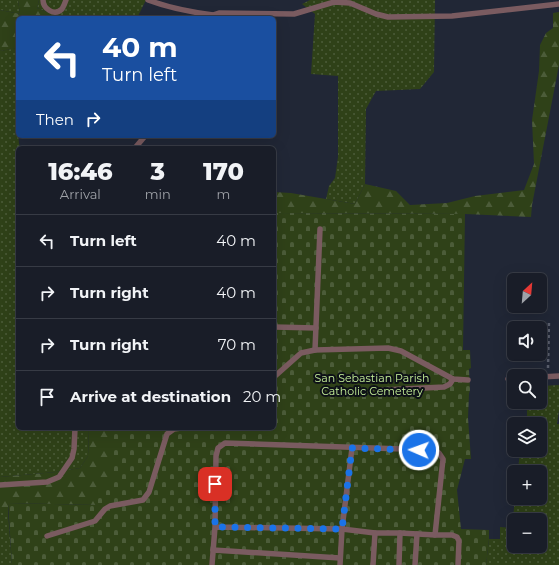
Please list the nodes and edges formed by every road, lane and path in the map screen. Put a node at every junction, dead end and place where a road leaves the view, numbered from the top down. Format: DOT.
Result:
graph roads {
  1 [pos="43,0"];
  2 [pos="66,0"];
  3 [pos="148,0"];
  4 [pos="559,4"];
  5 [pos="211,16"];
  6 [pos="143,138"];
  7 [pos="137,146"];
  8 [pos="320,229"];
  9 [pos="549,320"];
  10 [pos="276,327"];
  11 [pos="316,328"];
  12 [pos="315,350"];
  13 [pos="276,375"];
  14 [pos="559,376"];
  15 [pos="548,377"];
  16 [pos="453,379"];
  17 [pos="468,380"];
  18 [pos="383,390"];
  19 [pos="75,430"];
  20 [pos="173,430"];
  21 [pos="352,448"];
  22 [pos="0,485"];
  23 [pos="215,527"];
  24 [pos="342,529"];
  25 [pos="375,533"];
  26 [pos="400,533"];
  27 [pos="417,534"];
  28 [pos="435,535"];
  29 [pos="47,536"];
  30 [pos="213,550"];
  31 [pos="340,558"];
  32 [pos="212,565"];
  33 [pos="340,565"];
  34 [pos="373,565"];
  35 [pos="399,565"];
  36 [pos="415,565"];
  37 [pos="458,565"];
  1 -- 2 [label="lane"];
  3 -- 5 [label="lane"];
  4 -- 5 [label="lane"];
  6 -- 7 [label="lane"];
  8 -- 11 [label="lane"];
  9 -- 15 [label="path"];
  10 -- 11 [label="lane"];
  11 -- 12 [label="lane"];
  12 -- 13 [label="lane"];
  12 -- 16 [label="lane"];
  14 -- 15 [label="lane"];
  16 -- 17 [label="lane"];
  16 -- 18 [label="lane"];
  19 -- 22 [label="lane"];
  20 -- 29 [label="lane"];
  21 -- 23 [label="lane"];
  21 -- 24 [label="lane"];
  21 -- 28 [label="lane"];
  23 -- 24 [label="lane"];
  23 -- 30 [label="lane"];
  24 -- 25 [label="lane"];
  24 -- 31 [label="lane"];
  25 -- 26 [label="lane"];
  25 -- 34 [label="lane"];
  26 -- 27 [label="lane"];
  26 -- 35 [label="lane"];
  27 -- 28 [label="lane"];
  27 -- 36 [label="lane"];
  28 -- 37 [label="lane"];
  30 -- 31 [label="lane"];
  30 -- 32 [label="lane"];
  31 -- 33 [label="lane"];
}
